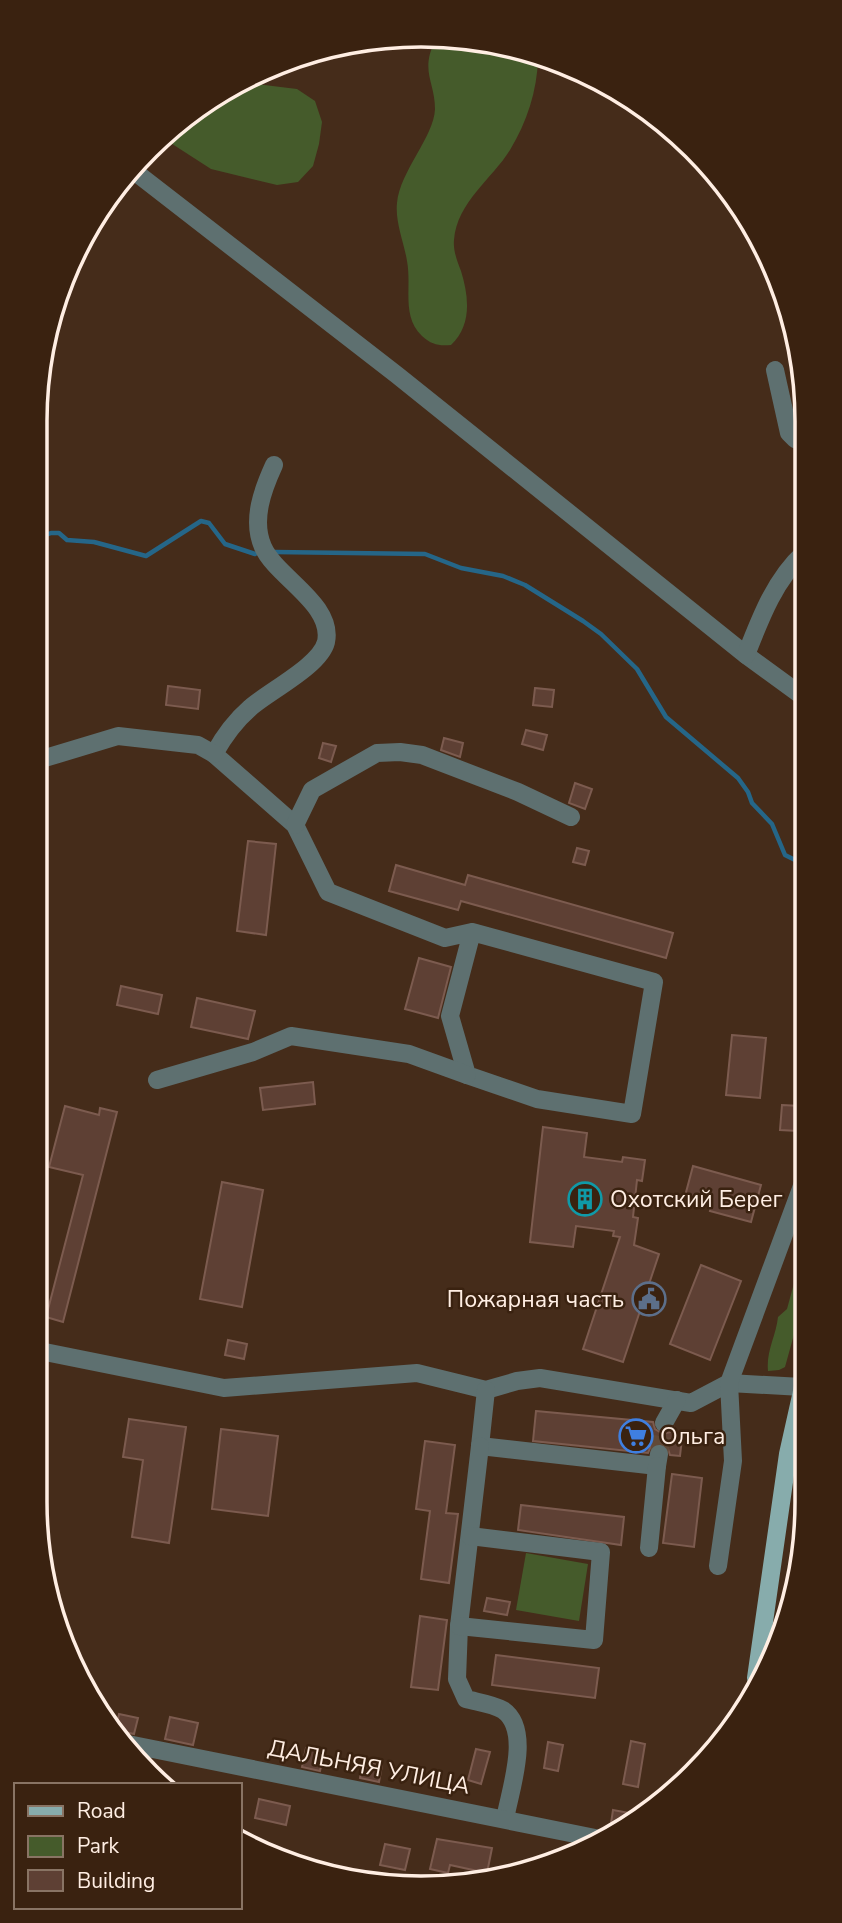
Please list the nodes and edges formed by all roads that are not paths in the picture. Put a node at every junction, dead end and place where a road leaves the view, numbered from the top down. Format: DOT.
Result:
graph roads {
  1 [pos="140,175"];
  2 [pos="775,370"];
  3 [pos="795,439"];
  4 [pos="274,464"];
  5 [pos="795,562"];
  6 [pos="746,654"];
  7 [pos="795,691"];
  8 [pos="214,754"];
  9 [pos="47,757"];
  10 [pos="571,817"];
  11 [pos="295,825"];
  12 [pos="472,932"];
  13 [pos="467,1075"];
  14 [pos="157,1080"];
  15 [pos="795,1205"];
  16 [pos="47,1352"];
  17 [pos="729,1383"];
  18 [pos="795,1387"];
  19 [pos="486,1390"];
  20 [pos="677,1400"];
  21 [pos="795,1420"];
  22 [pos="664,1423"];
  23 [pos="480,1446"];
  24 [pos="470,1536"];
  25 [pos="649,1548"];
  26 [pos="718,1566"];
  27 [pos="459,1626"];
  28 [pos="758,1662"];
  29 [pos="138,1746"];
  30 [pos="505,1819"];
  31 [pos="587,1836"];
  1 -- 6 [label="street"];
  2 -- 3 [label="street"];
  4 -- 8 [label="street"];
  5 -- 6 [label="street"];
  6 -- 7 [label="street"];
  8 -- 9 [label="street"];
  8 -- 11 [label="street"];
  10 -- 11 [label="street"];
  11 -- 12 [label="street"];
  12 -- 13 [label="street"];
  12 -- 13 [label="street"];
  13 -- 14 [label="street"];
  15 -- 17 [label="street"];
  16 -- 19 [label="street"];
  17 -- 18 [label="street"];
  17 -- 20 [label="street"];
  17 -- 26 [label="street"];
  19 -- 20 [label="street"];
  19 -- 23 [label="street"];
  20 -- 22 [label="street"];
  21 -- 28 [label="main road"];
  23 -- 24 [label="street"];
  23 -- 25 [label="street"];
  24 -- 27 [label="street"];
  24 -- 27 [label="street"];
  27 -- 30 [label="street"];
  29 -- 30 [label="street, ДАЛЬНЯЯ УЛИЦА"];
  30 -- 31 [label="street, ДАЛЬНЯЯ УЛИЦА"];
}
